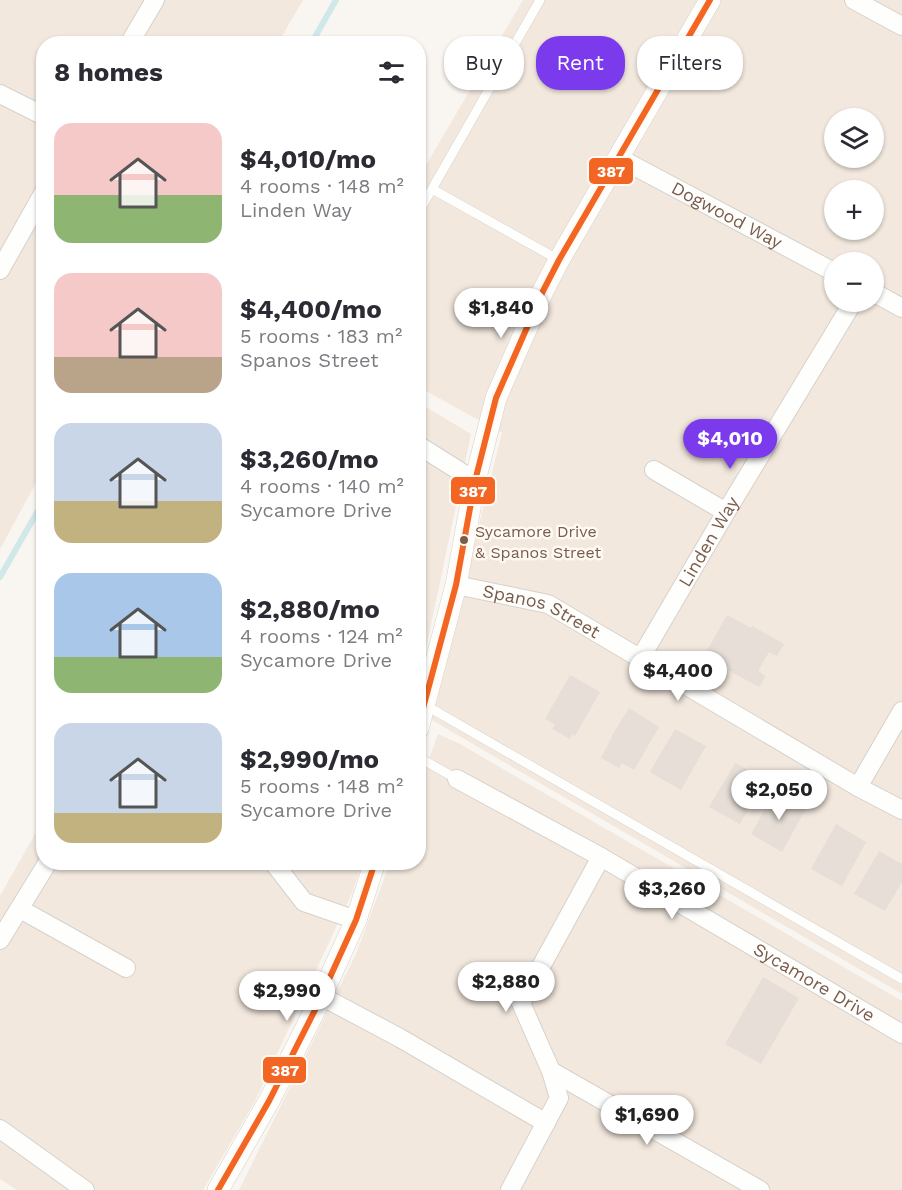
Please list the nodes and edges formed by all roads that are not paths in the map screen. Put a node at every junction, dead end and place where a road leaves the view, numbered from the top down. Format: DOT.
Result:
graph roads {
  1 [pos="155,0"];
  2 [pos="540,0"];
  3 [pos="710,0"];
  4 [pos="854,0"];
  5 [pos="902,26"];
  6 [pos="134,36"];
  7 [pos="0,94"];
  8 [pos="36,112"];
  9 [pos="619,158"];
  10 [pos="432,189"];
  11 [pos="426,199"];
  12 [pos="36,206"];
  13 [pos="559,260"];
  14 [pos="824,267"];
  15 [pos="0,270"];
  16 [pos="884,298"];
  17 [pos="902,308"];
  18 [pos="847,312"];
  19 [pos="426,450"];
  20 [pos="654,470"];
  21 [pos="475,481"];
  22 [pos="726,512"];
  23 [pos="456,585"];
  24 [pos="640,659"];
  25 [pos="426,701"];
  26 [pos="426,706"];
  27 [pos="902,711"];
  28 [pos="426,762"];
  29 [pos="457,779"];
  30 [pos="858,786"];
  31 [pos="902,810"];
  32 [pos="601,857"];
  33 [pos="43,870"];
  34 [pos="279,870"];
  35 [pos="372,870"];
  36 [pos="20,909"];
  37 [pos="356,920"];
  38 [pos="0,940"];
  39 [pos="126,968"];
  40 [pos="902,979"];
  41 [pos="321,996"];
  42 [pos="902,1034"];
  43 [pos="551,1071"];
  44 [pos="546,1123"];
  45 [pos="0,1129"];
  46 [pos="85,1190"];
  47 [pos="218,1190"];
  48 [pos="510,1190"];
  49 [pos="760,1190"];
  1 -- 6 [label="street"];
  2 -- 10 [label="lane"];
  3 -- 9 [label="street"];
  4 -- 5 [label="street"];
  7 -- 8 [label="street"];
  9 -- 13 [label="street"];
  9 -- 14 [label="street, Dogwood Way"];
  10 -- 11 [label="lane"];
  10 -- 13 [label="lane"];
  12 -- 15 [label="street"];
  13 -- 21 [label="street"];
  16 -- 17 [label="street"];
  18 -- 22 [label="street, Linden Way"];
  19 -- 21 [label="street"];
  20 -- 22 [label="street"];
  21 -- 23 [label="street"];
  22 -- 24 [label="street, Linden Way"];
  23 -- 24 [label="street, Spanos Street"];
  23 -- 25 [label="street"];
  24 -- 30 [label="street, Spanos Street"];
  26 -- 40 [label="lane"];
  27 -- 30 [label="street"];
  28 -- 29 [label="lane, Sycamore Drive"];
  29 -- 32 [label="street, Sycamore Drive"];
  30 -- 31 [label="street, Spanos Street"];
  32 -- 42 [label="street, Sycamore Drive"];
  32 -- 43 [label="street"];
  33 -- 36 [label="street"];
  34 -- 37 [label="street"];
  35 -- 37 [label="street"];
  36 -- 38 [label="street"];
  36 -- 39 [label="street"];
  37 -- 41 [label="street"];
  41 -- 44 [label="street"];
  41 -- 47 [label="street"];
  43 -- 44 [label="street"];
  43 -- 49 [label="street"];
  44 -- 48 [label="street"];
  45 -- 46 [label="street"];
}
